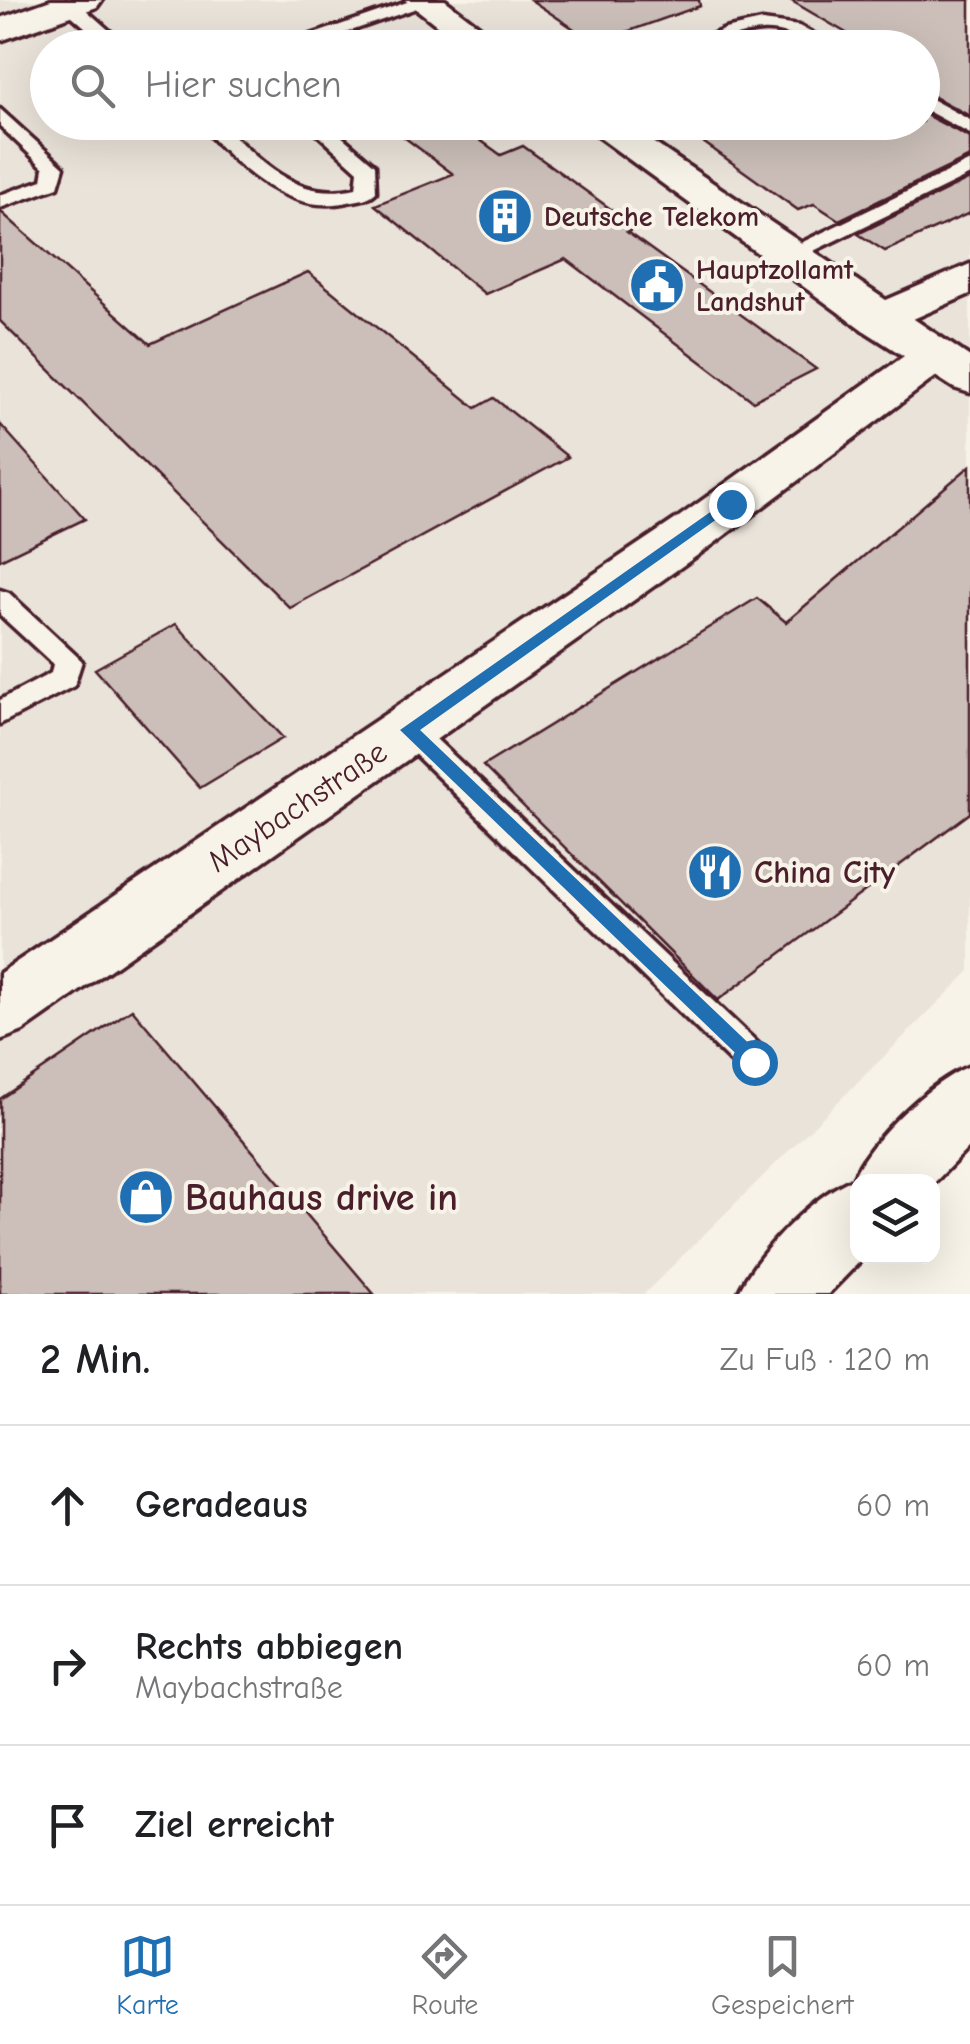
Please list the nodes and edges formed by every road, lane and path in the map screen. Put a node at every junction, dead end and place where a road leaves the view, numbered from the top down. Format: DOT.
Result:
graph roads {
  1 [pos="423,1"];
  2 [pos="78,2"];
  3 [pos="0,30"];
  4 [pos="104,30"];
  5 [pos="336,30"];
  6 [pos="464,30"];
  7 [pos="738,30"];
  8 [pos="800,30"];
  9 [pos="940,110"];
  10 [pos="0,116"];
  11 [pos="970,128"];
  12 [pos="228,140"];
  13 [pos="334,140"];
  14 [pos="623,140"];
  15 [pos="970,167"];
  16 [pos="0,202"];
  17 [pos="787,256"];
  18 [pos="970,277"];
  19 [pos="879,320"];
  20 [pos="952,367"];
  21 [pos="0,600"];
  22 [pos="0,713"];
  23 [pos="408,730"];
  24 [pos="0,1010"];
  25 [pos="754,1062"];
  26 [pos="970,1098"];
  27 [pos="896,1174"];
  28 [pos="850,1220"];
  29 [pos="776,1294"];
  1 -- 5 [label="lane"];
  1 -- 6 [label="street"];
  2 -- 3 [label="street"];
  2 -- 4 [label="lane"];
  7 -- 8 [label="lane"];
  9 -- 11 [label="lane"];
  10 -- 16 [label="lane"];
  12 -- 13 [label="lane"];
  14 -- 17 [label="street"];
  15 -- 17 [label="lane"];
  17 -- 19 [label="street"];
  18 -- 19 [label="street"];
  19 -- 20 [label="street"];
  20 -- 23 [label="street, Maybachstraße"];
  21 -- 22 [label="lane"];
  23 -- 24 [label="street, Maybachstraße"];
  23 -- 25 [label="lane"];
  26 -- 27 [label="street"];
  28 -- 29 [label="street"];
}
